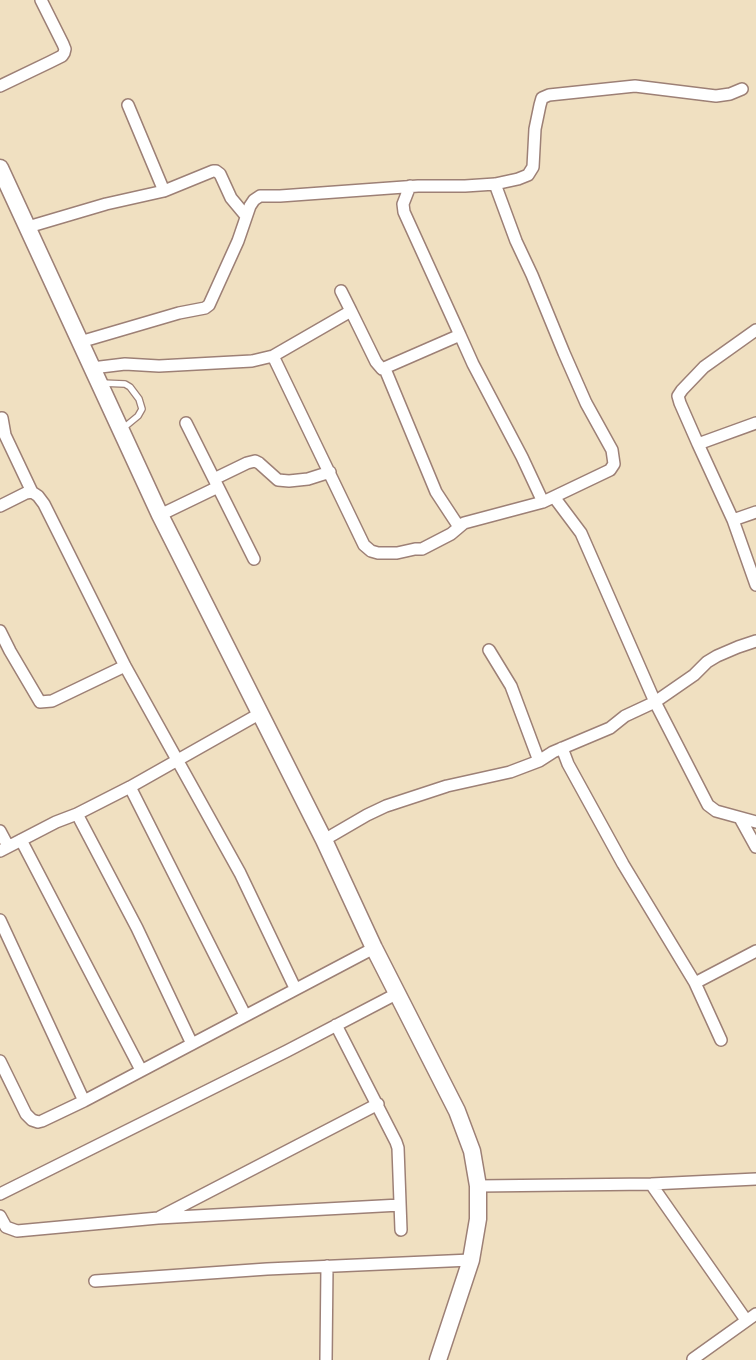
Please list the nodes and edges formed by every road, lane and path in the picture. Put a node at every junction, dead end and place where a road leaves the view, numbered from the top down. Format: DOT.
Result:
graph roads {
  1 [pos="41,0"];
  2 [pos="0,86"];
  3 [pos="742,89"];
  4 [pos="128,105"];
  5 [pos="0,168"];
  6 [pos="495,184"];
  7 [pos="410,186"];
  8 [pos="4,187"];
  9 [pos="164,191"];
  10 [pos="246,216"];
  11 [pos="28,227"];
  12 [pos="341,291"];
  13 [pos="350,311"];
  14 [pos="756,330"];
  15 [pos="460,335"];
  16 [pos="80,342"];
  17 [pos="273,356"];
  18 [pos="385,369"];
  19 [pos="95,375"];
  20 [pos="2,418"];
  21 [pos="186,423"];
  22 [pos="756,423"];
  23 [pos="121,430"];
  24 [pos="698,444"];
  25 [pos="330,472"];
  26 [pos="216,483"];
  27 [pos="32,492"];
  28 [pos="554,497"];
  29 [pos="542,502"];
  30 [pos="0,506"];
  31 [pos="756,512"];
  32 [pos="160,515"];
  33 [pos="733,520"];
  34 [pos="459,527"];
  35 [pos="254,559"];
  36 [pos="756,586"];
  37 [pos="0,631"];
  38 [pos="756,642"];
  39 [pos="489,650"];
  40 [pos="5,654"];
  41 [pos="125,666"];
  42 [pos="655,702"];
  43 [pos="260,714"];
  44 [pos="562,748"];
  45 [pos="177,760"];
  46 [pos="539,761"];
  47 [pos="130,787"];
  48 [pos="77,814"];
  49 [pos="740,818"];
  50 [pos="756,822"];
  51 [pos="0,831"];
  52 [pos="21,840"];
  53 [pos="324,840"];
  54 [pos="756,847"];
  55 [pos="4,848"];
  56 [pos="0,920"];
  57 [pos="374,948"];
  58 [pos="756,951"];
  59 [pos="695,983"];
  60 [pos="295,988"];
  61 [pos="398,993"];
  62 [pos="245,1015"];
  63 [pos="336,1025"];
  64 [pos="721,1040"];
  65 [pos="192,1044"];
  66 [pos="0,1061"];
  67 [pos="141,1070"];
  68 [pos="84,1101"];
  69 [pos="378,1104"];
  70 [pos="756,1179"];
  71 [pos="651,1184"];
  72 [pos="478,1186"];
  73 [pos="0,1194"];
  74 [pos="400,1204"];
  75 [pos="0,1216"];
  76 [pos="158,1218"];
  77 [pos="401,1230"];
  78 [pos="471,1260"];
  79 [pos="327,1266"];
  80 [pos="95,1281"];
  81 [pos="751,1317"];
  82 [pos="693,1359"];
  83 [pos="326,1360"];
  84 [pos="438,1360"];
  1 -- 2 [label="street"];
  3 -- 6 [label="street"];
  4 -- 9 [label="street"];
  5 -- 8 [label="main road"];
  6 -- 7 [label="street"];
  6 -- 28 [label="street"];
  7 -- 10 [label="street"];
  7 -- 15 [label="street"];
  8 -- 11 [label="main road"];
  9 -- 10 [label="street"];
  9 -- 11 [label="street"];
  10 -- 16 [label="street"];
  11 -- 16 [label="main road"];
  12 -- 13 [label="street"];
  13 -- 17 [label="street"];
  13 -- 18 [label="street"];
  14 -- 24 [label="street"];
  15 -- 18 [label="street"];
  15 -- 29 [label="street"];
  16 -- 19 [label="main road"];
  17 -- 19 [label="street"];
  17 -- 25 [label="street"];
  18 -- 34 [label="street"];
  19 -- 23 [label="main road"];
  19 -- 23 [label="lane"];
  20 -- 27 [label="street"];
  21 -- 26 [label="street"];
  22 -- 24 [label="street"];
  23 -- 32 [label="main road"];
  24 -- 33 [label="street"];
  25 -- 26 [label="street"];
  25 -- 34 [label="street"];
  26 -- 32 [label="street"];
  26 -- 35 [label="street"];
  27 -- 30 [label="street"];
  27 -- 41 [label="street"];
  28 -- 29 [label="street"];
  28 -- 42 [label="street"];
  29 -- 34 [label="street"];
  31 -- 33 [label="street"];
  32 -- 43 [label="main road"];
  33 -- 36 [label="street"];
  37 -- 40 [label="street"];
  38 -- 42 [label="street"];
  39 -- 46 [label="street"];
  40 -- 41 [label="street"];
  41 -- 45 [label="street"];
  42 -- 44 [label="street"];
  42 -- 49 [label="street"];
  43 -- 45 [label="street"];
  43 -- 53 [label="main road"];
  44 -- 46 [label="street"];
  44 -- 59 [label="street"];
  45 -- 47 [label="street"];
  45 -- 60 [label="street"];
  46 -- 53 [label="street"];
  47 -- 48 [label="street"];
  47 -- 62 [label="street"];
  48 -- 52 [label="street"];
  48 -- 65 [label="street"];
  49 -- 50 [label="street"];
  49 -- 54 [label="street"];
  51 -- 55 [label="street"];
  52 -- 55 [label="street"];
  52 -- 67 [label="street"];
  53 -- 57 [label="main road"];
  56 -- 68 [label="street"];
  57 -- 60 [label="street"];
  57 -- 61 [label="main road"];
  58 -- 59 [label="street"];
  59 -- 64 [label="street"];
  60 -- 62 [label="street"];
  61 -- 63 [label="street"];
  61 -- 72 [label="main road"];
  62 -- 65 [label="street"];
  63 -- 69 [label="street"];
  63 -- 73 [label="street"];
  65 -- 67 [label="street"];
  66 -- 68 [label="street"];
  67 -- 68 [label="street"];
  69 -- 74 [label="street"];
  69 -- 76 [label="street"];
  70 -- 71 [label="street"];
  71 -- 72 [label="street"];
  71 -- 81 [label="street"];
  72 -- 78 [label="main road"];
  74 -- 76 [label="street"];
  74 -- 77 [label="street"];
  75 -- 76 [label="street"];
  78 -- 79 [label="street"];
  78 -- 84 [label="main road"];
  79 -- 80 [label="street"];
  79 -- 83 [label="street"];
  81 -- 82 [label="street"];
}
